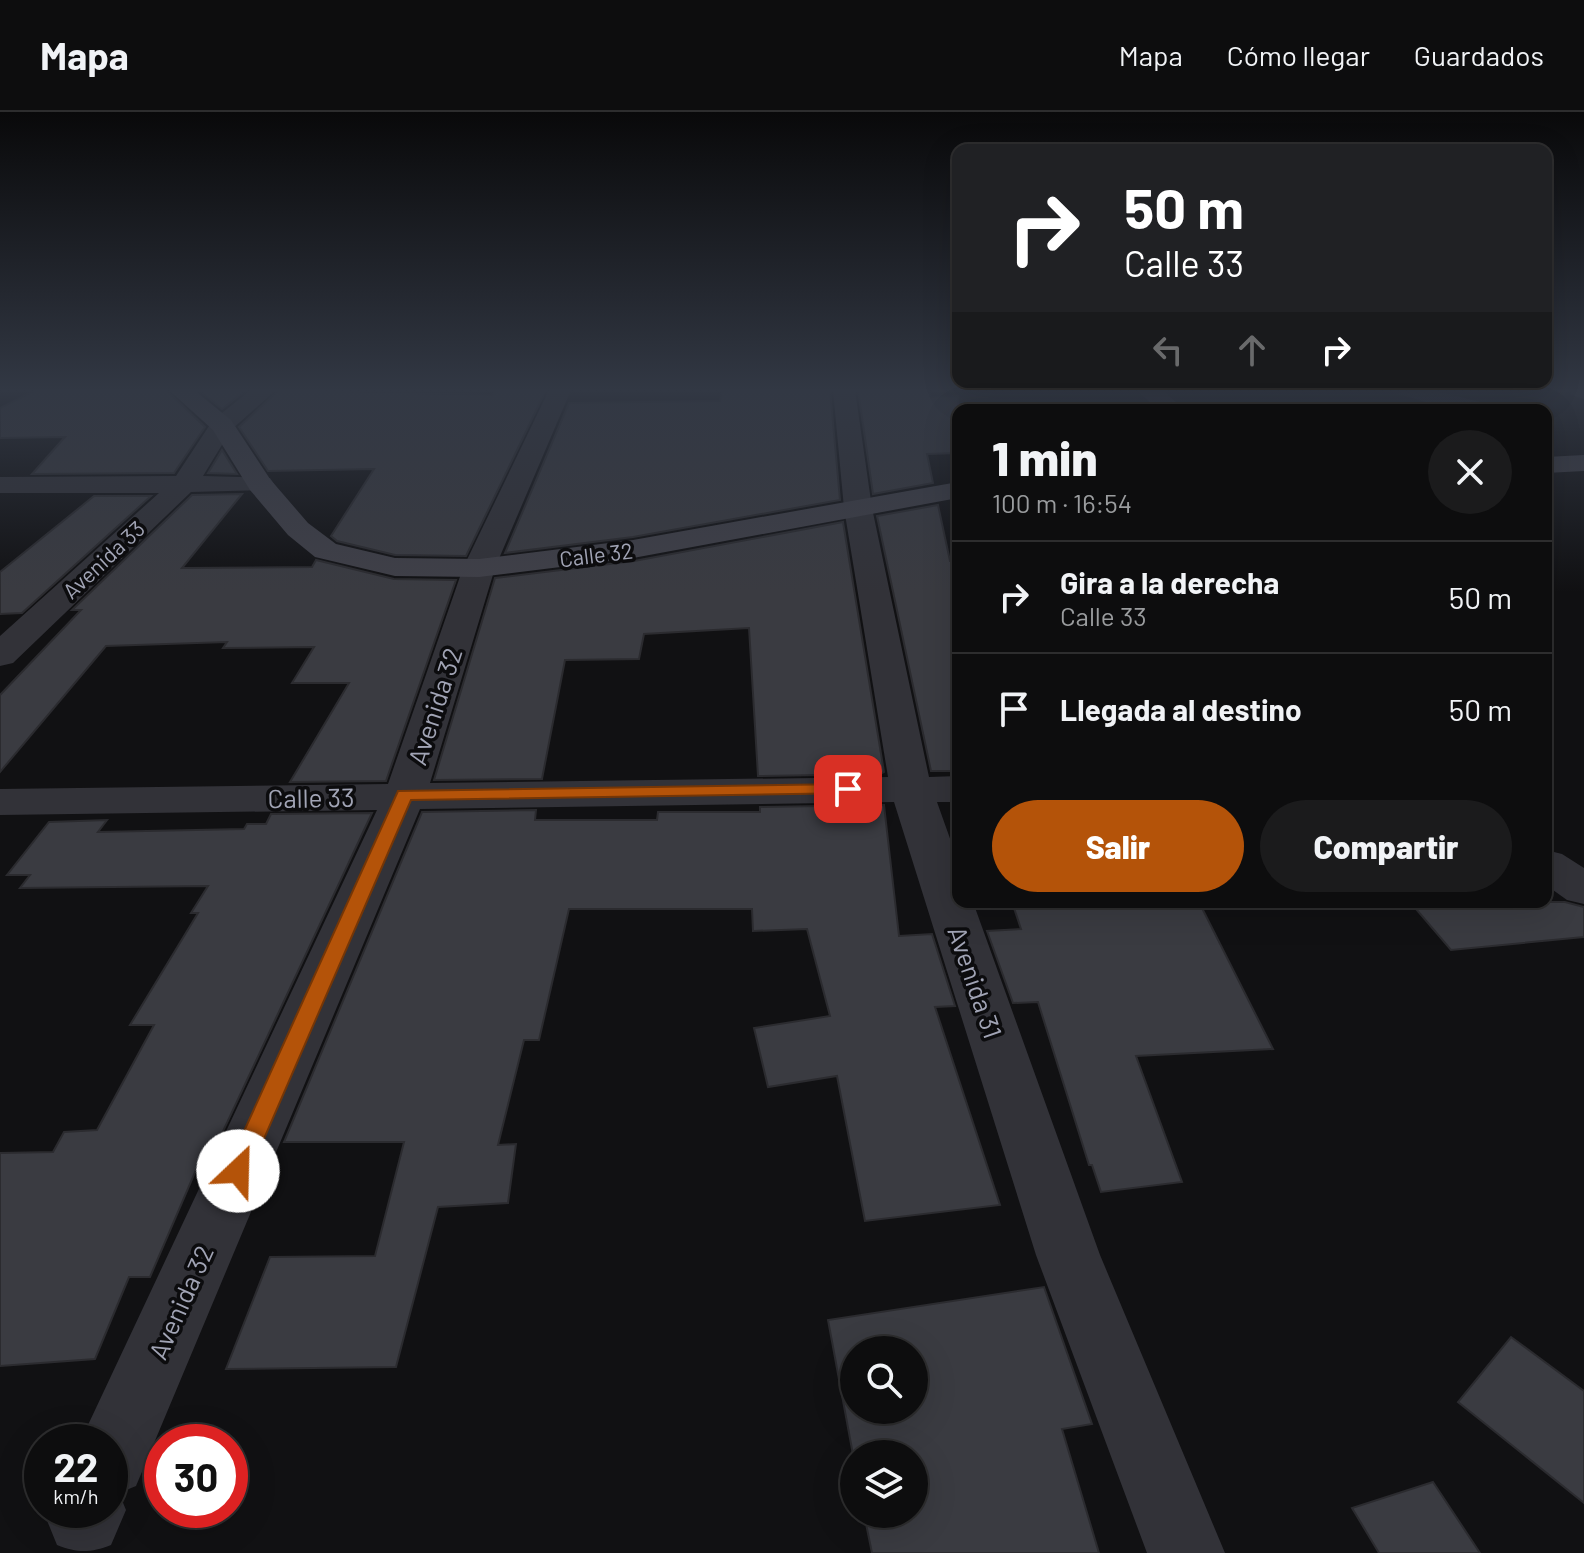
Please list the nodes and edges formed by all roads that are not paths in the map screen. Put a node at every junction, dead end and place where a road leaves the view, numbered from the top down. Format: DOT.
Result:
graph roads {
  1 [pos="201,457"];
  2 [pos="243,457"];
  3 [pos="529,457"];
  4 [pos="852,457"];
  5 [pos="1584,463"];
  6 [pos="1552,465"];
  7 [pos="184,484"];
  8 [pos="260,484"];
  9 [pos="0,485"];
  10 [pos="952,491"];
  11 [pos="858,508"];
  12 [pos="479,568"];
  13 [pos="0,655"];
  14 [pos="911,789"];
  15 [pos="952,789"];
  16 [pos="405,795"];
  17 [pos="0,802"];
  18 [pos="1552,868"];
  19 [pos="1584,889"];
  20 [pos="126,1424"];
  21 [pos="1186,1553"];
  1 -- 7 [label="street, Avenida 33"];
  2 -- 8 [label="main road, Calle 32"];
  3 -- 12 [label="street, Avenida 32"];
  4 -- 11 [label="street, Avenida 31"];
  5 -- 6 [label="main road"];
  7 -- 8 [label="street"];
  7 -- 9 [label="street"];
  7 -- 13 [label="street, Avenida 33"];
  8 -- 12 [label="main road, Calle 32"];
  10 -- 11 [label="main road, Calle 32"];
  11 -- 12 [label="main road, Calle 32"];
  11 -- 14 [label="street, Avenida 31"];
  12 -- 16 [label="street, Avenida 32"];
  14 -- 15 [label="street, Calle 33"];
  14 -- 16 [label="street, Calle 33"];
  14 -- 21 [label="street, Avenida 31"];
  16 -- 17 [label="street, Calle 33"];
  16 -- 20 [label="street, Avenida 32"];
  18 -- 19 [label="street"];
}
